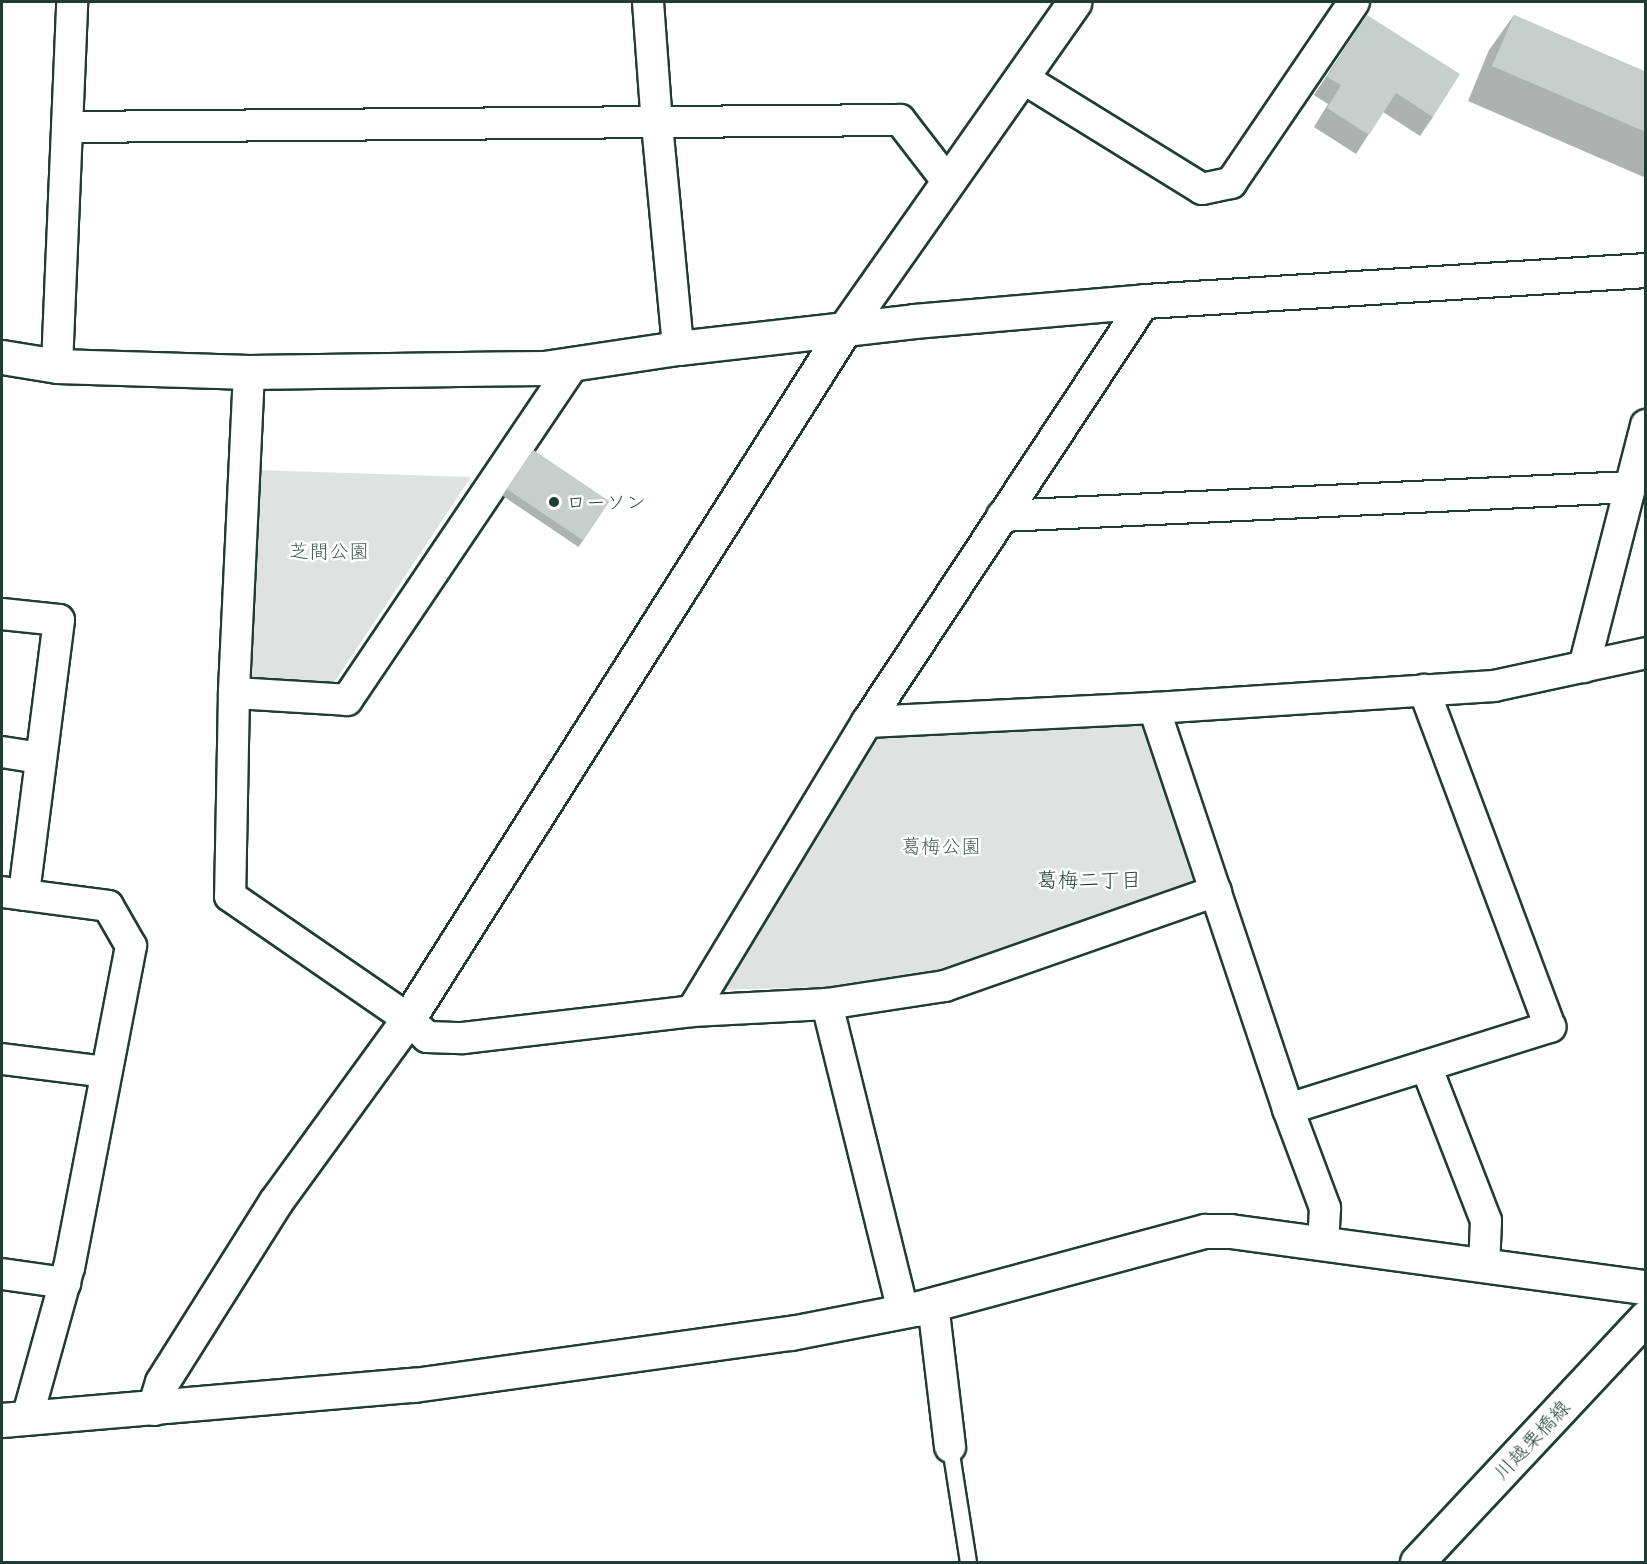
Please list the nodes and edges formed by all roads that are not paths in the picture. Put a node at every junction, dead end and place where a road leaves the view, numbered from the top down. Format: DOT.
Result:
graph roads {
  1 [pos="72,2"];
  2 [pos="648,2"];
  3 [pos="1074,2"];
  4 [pos="1354,2"];
  5 [pos="1021,78"];
  6 [pos="657,124"];
  7 [pos="67,127"];
  8 [pos="948,182"];
  9 [pos="1646,270"];
  10 [pos="1145,301"];
  11 [pos="846,327"];
  12 [pos="678,348"];
  13 [pos="2,357"];
  14 [pos="574,363"];
  15 [pos="57,366"];
  16 [pos="249,372"];
  17 [pos="1646,425"];
  18 [pos="1630,487"];
  19 [pos="1002,516"];
  20 [pos="2,614"];
  21 [pos="1646,653"];
  22 [pos="1584,667"];
  23 [pos="1424,690"];
  24 [pos="234,693"];
  25 [pos="1154,708"];
  26 [pos="867,722"];
  27 [pos="2,752"];
  28 [pos="41,758"];
  29 [pos="1216,891"];
  30 [pos="13,893"];
  31 [pos="827,1004"];
  32 [pos="692,1011"];
  33 [pos="408,1019"];
  34 [pos="2,1059"];
  35 [pos="1426,1065"];
  36 [pos="106,1072"];
  37 [pos="1288,1109"];
  38 [pos="1323,1243"];
  39 [pos="1484,1266"];
  40 [pos="2,1275"];
  41 [pos="65,1282"];
  42 [pos="1646,1287"];
  43 [pos="918,1308"];
  44 [pos="1646,1317"];
  45 [pos="154,1408"];
  46 [pos="14,1419"];
  47 [pos="950,1447"];
  48 [pos="968,1563"];
  49 [pos="1417,1563"];
  1 -- 7 [label="street"];
  2 -- 6 [label="street"];
  3 -- 5 [label="street"];
  4 -- 5 [label="street"];
  5 -- 8 [label="street"];
  6 -- 7 [label="street"];
  6 -- 8 [label="street"];
  6 -- 12 [label="street"];
  7 -- 15 [label="street"];
  8 -- 11 [label="street"];
  9 -- 10 [label="street"];
  10 -- 11 [label="street"];
  10 -- 19 [label="street"];
  11 -- 12 [label="street"];
  11 -- 33 [label="street"];
  12 -- 14 [label="street"];
  13 -- 15 [label="street"];
  14 -- 16 [label="street"];
  14 -- 24 [label="street"];
  15 -- 16 [label="street"];
  16 -- 24 [label="street"];
  17 -- 18 [label="street"];
  18 -- 19 [label="street"];
  18 -- 22 [label="street"];
  19 -- 26 [label="street"];
  20 -- 28 [label="street"];
  21 -- 22 [label="street"];
  22 -- 23 [label="street"];
  23 -- 25 [label="street"];
  23 -- 35 [label="street"];
  24 -- 33 [label="street"];
  25 -- 26 [label="street"];
  25 -- 29 [label="street"];
  26 -- 32 [label="street"];
  27 -- 28 [label="street"];
  28 -- 30 [label="street"];
  29 -- 31 [label="street"];
  29 -- 37 [label="street"];
  30 -- 36 [label="street"];
  31 -- 32 [label="street"];
  31 -- 43 [label="street"];
  32 -- 33 [label="street"];
  33 -- 45 [label="street"];
  34 -- 36 [label="street"];
  35 -- 37 [label="street"];
  35 -- 39 [label="street"];
  36 -- 41 [label="street"];
  37 -- 38 [label="street"];
  38 -- 39 [label="street"];
  38 -- 43 [label="street"];
  39 -- 42 [label="street"];
  40 -- 41 [label="street"];
  41 -- 46 [label="street"];
  43 -- 45 [label="street"];
  43 -- 47 [label="street"];
  44 -- 49 [label="street, 川越栗橋線"];
  45 -- 46 [label="street"];
  47 -- 48 [label="lane"];
}
